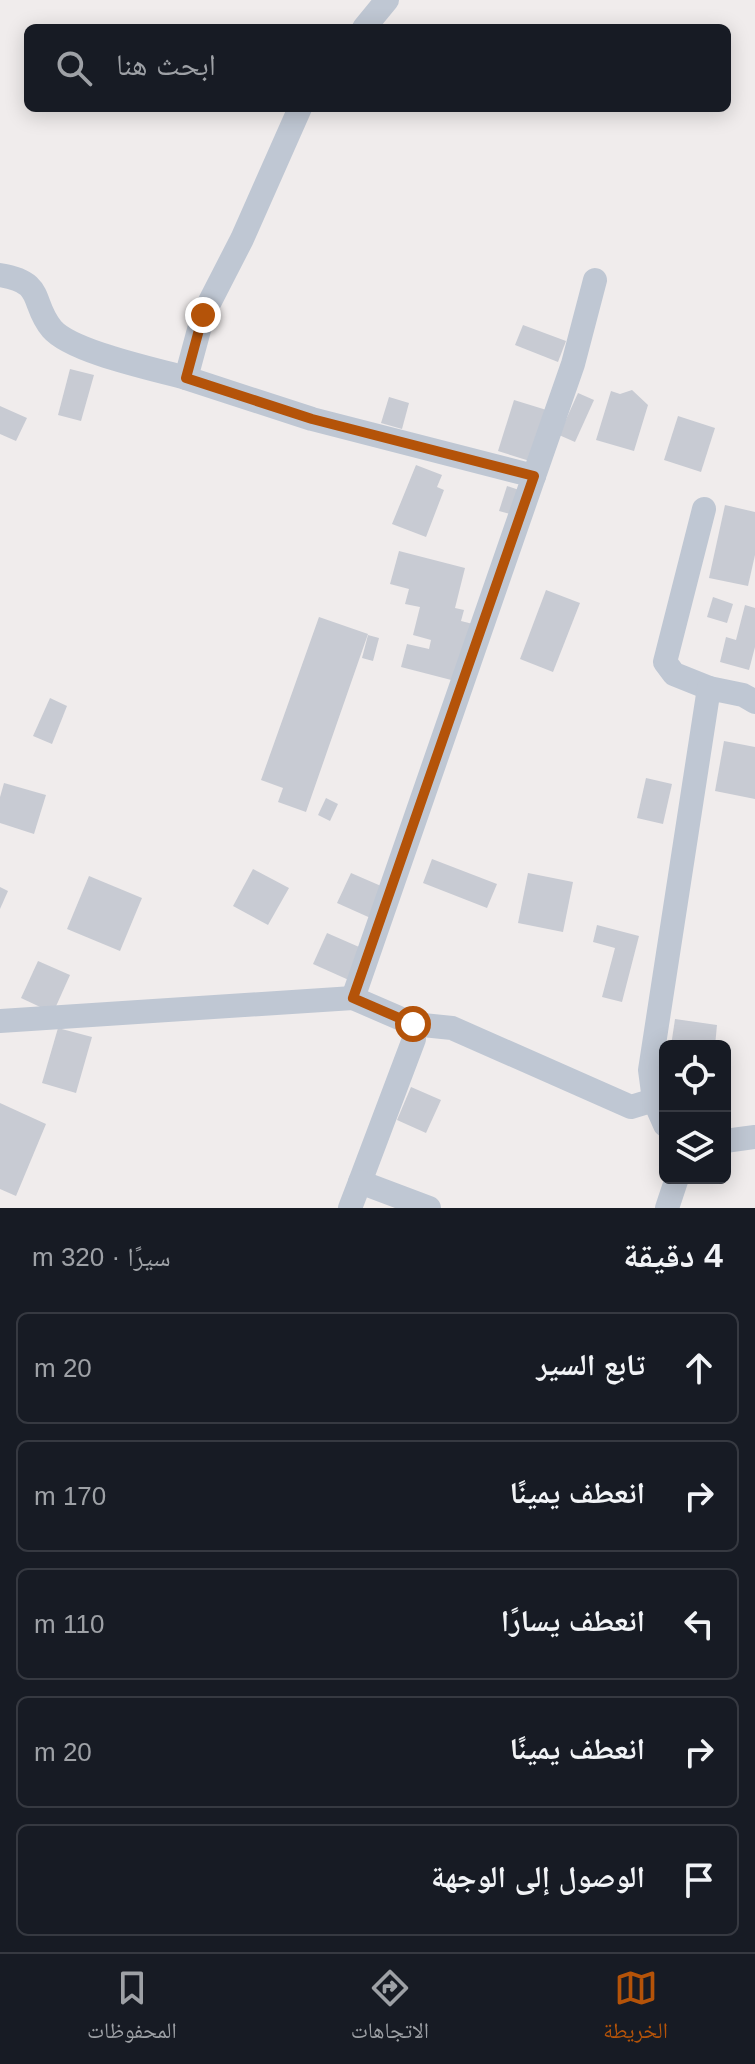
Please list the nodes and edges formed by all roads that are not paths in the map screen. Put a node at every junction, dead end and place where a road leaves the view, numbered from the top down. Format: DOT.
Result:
graph roads {
  1 [pos="387,0"];
  2 [pos="367,24"];
  3 [pos="298,112"];
  4 [pos="0,275"];
  5 [pos="595,280"];
  6 [pos="186,378"];
  7 [pos="534,476"];
  8 [pos="704,509"];
  9 [pos="709,688"];
  10 [pos="755,702"];
  11 [pos="353,998"];
  12 [pos="0,1021"];
  13 [pos="413,1024"];
  14 [pos="654,1100"];
  15 [pos="659,1112"];
  16 [pos="755,1137"];
  17 [pos="731,1140"];
  18 [pos="360,1182"];
  19 [pos="675,1184"];
  20 [pos="350,1208"];
  21 [pos="429,1208"];
  22 [pos="667,1208"];
  1 -- 2 [label="street"];
  3 -- 6 [label="street"];
  4 -- 6 [label="street"];
  5 -- 7 [label="street"];
  6 -- 7 [label="street"];
  7 -- 11 [label="street"];
  8 -- 9 [label="street"];
  9 -- 10 [label="street"];
  9 -- 14 [label="street"];
  11 -- 12 [label="street"];
  11 -- 13 [label="street"];
  13 -- 14 [label="street"];
  13 -- 18 [label="street"];
  14 -- 15 [label="street"];
  16 -- 17 [label="street"];
  18 -- 20 [label="street"];
  18 -- 21 [label="street"];
  19 -- 22 [label="street"];
}
